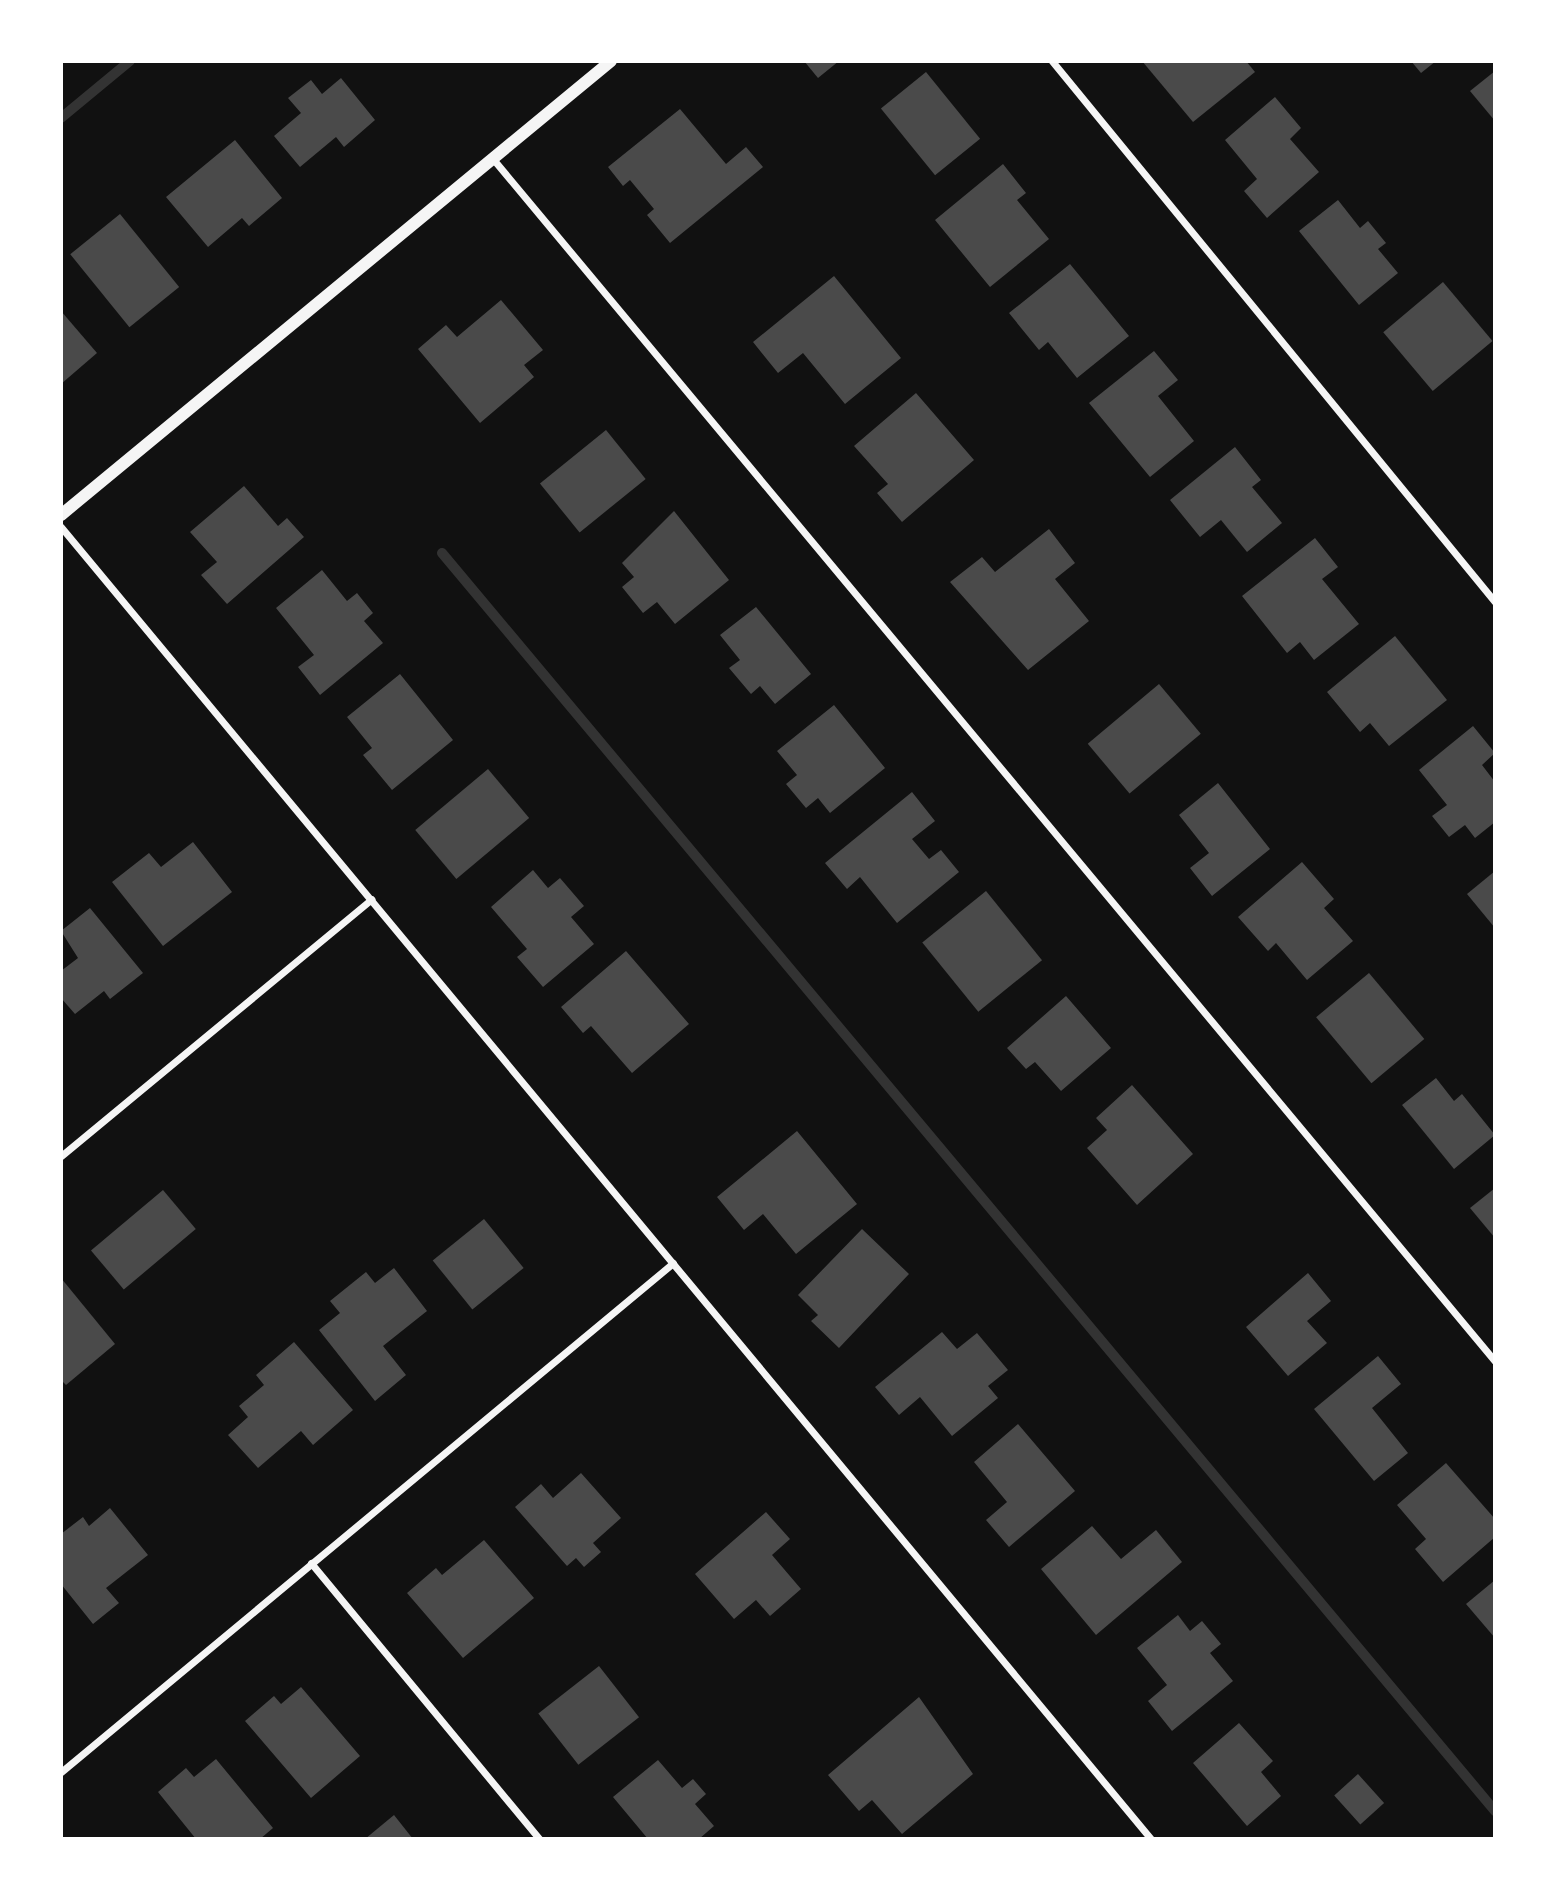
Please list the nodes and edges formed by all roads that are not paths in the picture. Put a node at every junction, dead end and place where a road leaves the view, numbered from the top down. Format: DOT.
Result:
graph roads {
  1 [pos="611,61"];
  2 [pos="1052,61"];
  3 [pos="494,159"];
  4 [pos="61,515"];
  5 [pos="61,527"];
  6 [pos="1495,602"];
  7 [pos="372,899"];
  8 [pos="61,1156"];
  9 [pos="673,1263"];
  10 [pos="1495,1361"];
  11 [pos="311,1563"];
  12 [pos="61,1772"];
  13 [pos="539,1839"];
  14 [pos="1151,1839"];
  1 -- 3 [label="street"];
  2 -- 6 [label="street"];
  3 -- 4 [label="street"];
  3 -- 10 [label="street"];
  5 -- 7 [label="street"];
  7 -- 8 [label="street"];
  7 -- 9 [label="street"];
  9 -- 11 [label="street"];
  9 -- 14 [label="street"];
  11 -- 12 [label="street"];
  11 -- 13 [label="street"];
}
